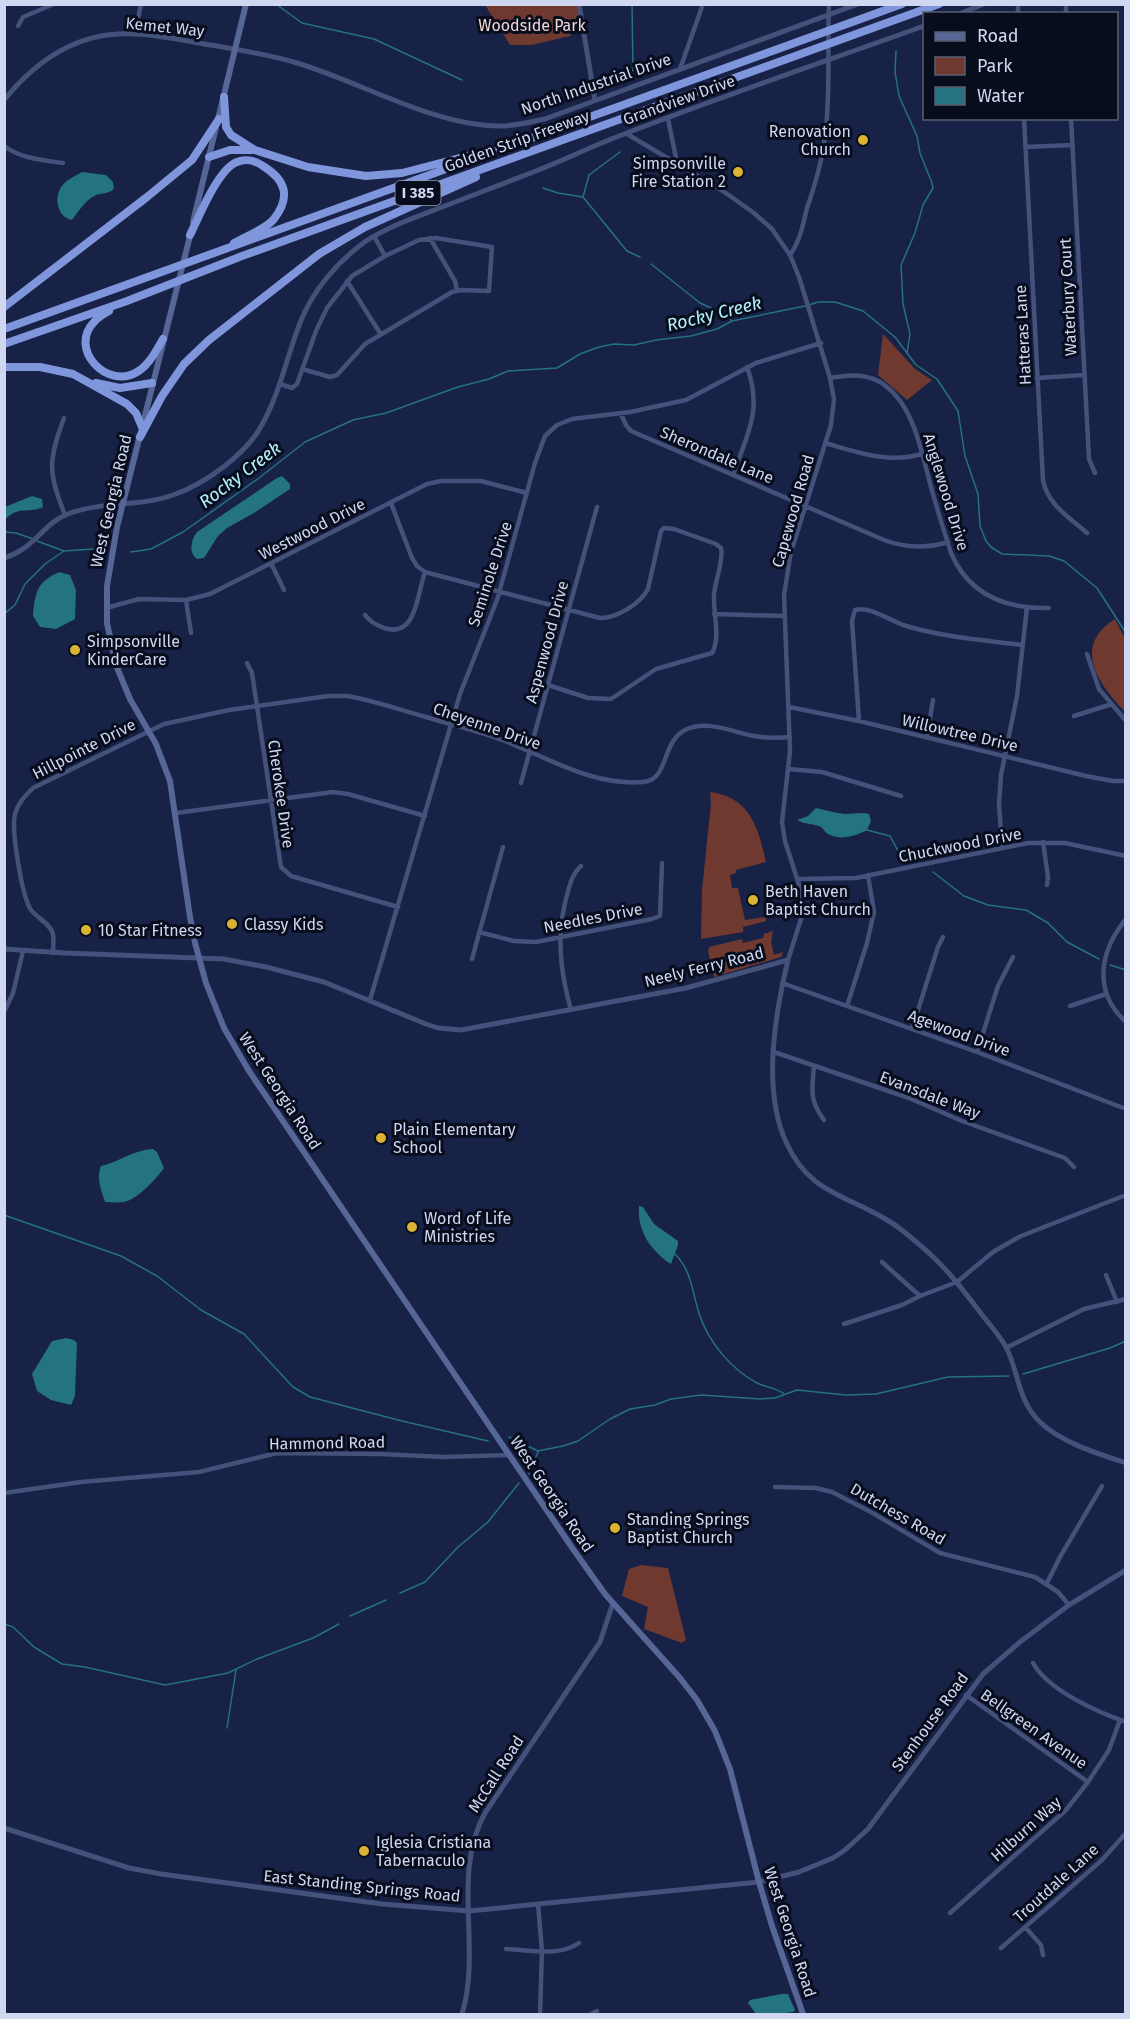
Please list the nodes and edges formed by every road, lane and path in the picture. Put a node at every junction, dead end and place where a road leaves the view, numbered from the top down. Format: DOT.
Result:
graph roads {
  1 [pos="54,4"];
  2 [pos="141,4"];
  3 [pos="246,4"];
  4 [pos="579,4"];
  5 [pos="703,4"];
  6 [pos="829,4"];
  7 [pos="858,4"];
  8 [pos="902,4"];
  9 [pos="939,4"];
  10 [pos="984,4"];
  11 [pos="963,12"];
  12 [pos="18,26"];
  13 [pos="923,26"];
  14 [pos="135,34"];
  15 [pos="236,50"];
  16 [pos="680,69"];
  17 [pos="224,97"];
  18 [pos="4,100"];
  19 [pos="595,100"];
  20 [pos="219,119"];
  21 [pos="668,119"];
  22 [pos="1024,120"];
  23 [pos="1071,120"];
  24 [pos="627,134"];
  25 [pos="513,145"];
  26 [pos="1073,145"];
  27 [pos="4,146"];
  28 [pos="1025,147"];
  29 [pos="255,150"];
  30 [pos="520,156"];
  31 [pos="209,158"];
  32 [pos="63,163"];
  33 [pos="677,163"];
  34 [pos="190,235"];
  35 [pos="374,236"];
  36 [pos="430,238"];
  37 [pos="212,255"];
  38 [pos="790,255"];
  39 [pos="385,256"];
  40 [pos="347,280"];
  41 [pos="457,290"];
  42 [pos="127,301"];
  43 [pos="4,307"];
  44 [pos="4,329"];
  45 [pos="380,333"];
  46 [pos="163,339"];
  47 [pos="821,343"];
  48 [pos="4,344"];
  49 [pos="4,367"];
  50 [pos="747,367"];
  51 [pos="302,369"];
  52 [pos="1084,375"];
  53 [pos="830,378"];
  54 [pos="1037,378"];
  55 [pos="90,382"];
  56 [pos="152,383"];
  57 [pos="280,384"];
  58 [pos="621,414"];
  59 [pos="64,418"];
  60 [pos="142,427"];
  61 [pos="140,437"];
  62 [pos="825,443"];
  63 [pos="921,454"];
  64 [pos="1095,472"];
  65 [pos="733,475"];
  66 [pos="527,493"];
  67 [pos="122,503"];
  68 [pos="391,503"];
  69 [pos="805,505"];
  70 [pos="597,507"];
  71 [pos="65,516"];
  72 [pos="1087,533"];
  73 [pos="948,542"];
  74 [pos="4,558"];
  75 [pos="271,563"];
  76 [pos="425,572"];
  77 [pos="284,590"];
  78 [pos="500,591"];
  79 [pos="186,600"];
  80 [pos="1027,607"];
  81 [pos="106,608"];
  82 [pos="1049,608"];
  83 [pos="568,609"];
  84 [pos="714,614"];
  85 [pos="365,615"];
  86 [pos="784,616"];
  87 [pos="191,633"];
  88 [pos="1022,645"];
  89 [pos="1087,654"];
  90 [pos="247,663"];
  91 [pos="548,685"];
  92 [pos="933,700"];
  93 [pos="1112,704"];
  94 [pos="257,706"];
  95 [pos="789,707"];
  96 [pos="1074,716"];
  97 [pos="859,721"];
  98 [pos="1125,721"];
  99 [pos="452,725"];
  100 [pos="148,731"];
  101 [pos="790,737"];
  102 [pos="927,737"];
  103 [pos="530,752"];
  104 [pos="1004,756"];
  105 [pos="789,769"];
  106 [pos="1125,781"];
  107 [pos="521,783"];
  108 [pos="901,796"];
  109 [pos="270,800"];
  110 [pos="176,813"];
  111 [pos="425,816"];
  112 [pos="1043,842"];
  113 [pos="503,847"];
  114 [pos="1002,848"];
  115 [pos="1125,856"];
  116 [pos="662,863"];
  117 [pos="581,866"];
  118 [pos="868,875"];
  119 [pos="798,879"];
  120 [pos="1047,885"];
  121 [pos="398,907"];
  122 [pos="1125,919"];
  123 [pos="479,932"];
  124 [pos="943,937"];
  125 [pos="559,939"];
  126 [pos="4,949"];
  127 [pos="23,951"];
  128 [pos="53,953"];
  129 [pos="1013,957"];
  130 [pos="199,958"];
  131 [pos="472,959"];
  132 [pos="788,960"];
  133 [pos="782,983"];
  134 [pos="1106,994"];
  135 [pos="370,1000"];
  136 [pos="847,1006"];
  137 [pos="1070,1006"];
  138 [pos="571,1010"];
  139 [pos="4,1012"];
  140 [pos="1125,1022"];
  141 [pos="912,1029"];
  142 [pos="774,1052"];
  143 [pos="977,1052"];
  144 [pos="814,1066"];
  145 [pos="1125,1109"];
  146 [pos="824,1120"];
  147 [pos="1074,1167"];
  148 [pos="1125,1195"];
  149 [pos="882,1262"];
  150 [pos="1106,1275"];
  151 [pos="957,1282"];
  152 [pos="920,1296"];
  153 [pos="1125,1299"];
  154 [pos="1117,1302"];
  155 [pos="844,1324"];
  156 [pos="1006,1348"];
  157 [pos="509,1455"];
  158 [pos="1125,1462"];
  159 [pos="1102,1486"];
  160 [pos="775,1487"];
  161 [pos="4,1493"];
  162 [pos="1125,1570"];
  163 [pos="1047,1583"];
  164 [pos="613,1603"];
  165 [pos="1069,1605"];
  166 [pos="1033,1663"];
  167 [pos="966,1695"];
  168 [pos="1123,1721"];
  169 [pos="1088,1782"];
  170 [pos="4,1828"];
  171 [pos="1125,1833"];
  172 [pos="1123,1840"];
  173 [pos="759,1882"];
  174 [pos="538,1904"];
  175 [pos="469,1911"];
  176 [pos="950,1913"];
  177 [pos="1026,1928"];
  178 [pos="579,1943"];
  179 [pos="1001,1948"];
  180 [pos="506,1949"];
  181 [pos="542,1951"];
  182 [pos="1043,1955"];
  183 [pos="597,2011"];
  184 [pos="462,2014"];
  185 [pos="540,2014"];
  186 [pos="591,2014"];
  187 [pos="803,2014"];
  1 -- 12 [label="street"];
  2 -- 14 [label="street"];
  3 -- 15 [label="main road, West Georgia Road"];
  4 -- 19 [label="street"];
  5 -- 16 [label="street"];
  6 -- 38 [label="street"];
  7 -- 16 [label="street, North Industrial Drive"];
  8 -- 25 [label="highway, Golden Strip Freeway / I 385"];
  9 -- 30 [label="highway, Golden Strip Freeway / I 385"];
  10 -- 11 [label="street"];
  13 -- 21 [label="street, Grandview Drive"];
  14 -- 15 [label="street, Kemet Way"];
  14 -- 18 [label="street, Kemet Way"];
  15 -- 17 [label="main road, West Georgia Road"];
  15 -- 19 [label="street, North Industrial Drive"];
  16 -- 19 [label="street, North Industrial Drive"];
  17 -- 20 [label="main road, West Georgia Road"];
  17 -- 29 [label="highway"];
  20 -- 31 [label="main road, West Georgia Road"];
  20 -- 43 [label="highway"];
  21 -- 24 [label="street, Grandview Drive"];
  21 -- 33 [label="street"];
  22 -- 28 [label="street, Hatteras Lane"];
  23 -- 26 [label="street, Waterbury Court"];
  24 -- 33 [label="street, Capewood Road"];
  24 -- 35 [label="street, Grandview Drive"];
  25 -- 29 [label="highway"];
  25 -- 37 [label="highway, Golden Strip Freeway / I 385"];
  26 -- 28 [label="street"];
  26 -- 52 [label="street, Waterbury Court"];
  27 -- 32 [label="street"];
  28 -- 54 [label="street, Hatteras Lane"];
  29 -- 31 [label="highway"];
  30 -- 42 [label="highway, Golden Strip Freeway / I 385"];
  30 -- 61 [label="highway"];
  31 -- 34 [label="main road, West Georgia Road"];
  33 -- 38 [label="street, Capewood Road"];
  34 -- 37 [label="highway"];
  34 -- 46 [label="main road, West Georgia Road"];
  35 -- 39 [label="street"];
  35 -- 57 [label="street, Grandview Drive"];
  36 -- 39 [label="street"];
  36 -- 41 [label="street"];
  36 -- 41 [label="street"];
  37 -- 44 [label="highway, Golden Strip Freeway / I 385"];
  38 -- 47 [label="street, Capewood Road"];
  39 -- 40 [label="street"];
  40 -- 45 [label="street"];
  40 -- 51 [label="street"];
  41 -- 45 [label="street"];
  42 -- 46 [label="highway"];
  42 -- 48 [label="highway, Golden Strip Freeway / I 385"];
  45 -- 51 [label="street"];
  46 -- 56 [label="main road, West Georgia Road"];
  47 -- 50 [label="street, Seminole Drive"];
  47 -- 53 [label="street, Capewood Road"];
  49 -- 55 [label="highway"];
  50 -- 58 [label="street, Seminole Drive"];
  50 -- 65 [label="street"];
  51 -- 57 [label="street"];
  52 -- 54 [label="street"];
  52 -- 64 [label="street, Waterbury Court"];
  53 -- 62 [label="street, Capewood Road"];
  53 -- 63 [label="street, Anglewood Drive"];
  54 -- 72 [label="street, Hatteras Lane"];
  55 -- 56 [label="highway"];
  55 -- 60 [label="highway"];
  56 -- 60 [label="main road, West Georgia Road"];
  57 -- 67 [label="street, Grandview Drive"];
  58 -- 65 [label="street, Sherondale Lane"];
  58 -- 66 [label="street, Seminole Drive"];
  59 -- 71 [label="street"];
  60 -- 61 [label="main road, West Georgia Road"];
  61 -- 67 [label="main road, West Georgia Road"];
  62 -- 63 [label="street"];
  62 -- 69 [label="street, Capewood Road"];
  63 -- 73 [label="street, Anglewood Drive"];
  65 -- 69 [label="street, Sherondale Lane"];
  66 -- 68 [label="street, Westwood Drive"];
  66 -- 78 [label="street, Seminole Drive"];
  67 -- 71 [label="street, Grandview Drive"];
  67 -- 81 [label="main road, West Georgia Road"];
  68 -- 75 [label="street, Westwood Drive"];
  68 -- 76 [label="street"];
  69 -- 73 [label="street, Sherondale Lane"];
  69 -- 86 [label="street, Capewood Road"];
  70 -- 83 [label="street, Aspenwood Drive"];
  71 -- 74 [label="street"];
  73 -- 80 [label="street, Anglewood Drive"];
  75 -- 77 [label="street"];
  75 -- 79 [label="street, Westwood Drive"];
  76 -- 78 [label="street"];
  76 -- 85 [label="street"];
  78 -- 83 [label="street"];
  78 -- 99 [label="street, Seminole Drive"];
  79 -- 81 [label="street, Westwood Drive"];
  79 -- 87 [label="street"];
  80 -- 82 [label="street, Anglewood Drive"];
  80 -- 88 [label="street"];
  81 -- 100 [label="main road, West Georgia Road"];
  83 -- 84 [label="street"];
  83 -- 91 [label="street, Aspenwood Drive"];
  84 -- 86 [label="street"];
  84 -- 91 [label="street"];
  86 -- 95 [label="street, Capewood Road"];
  88 -- 97 [label="street"];
  88 -- 104 [label="street"];
  89 -- 93 [label="street"];
  90 -- 94 [label="street, Cherokee Drive"];
  91 -- 103 [label="street, Aspenwood Drive"];
  92 -- 102 [label="street"];
  93 -- 96 [label="street"];
  93 -- 98 [label="street"];
  94 -- 99 [label="street, Cheyenne Drive"];
  94 -- 100 [label="street, Cheyenne Drive"];
  94 -- 109 [label="street, Cherokee Drive"];
  95 -- 97 [label="street, Willowtree Drive"];
  95 -- 101 [label="street, Capewood Road"];
  97 -- 102 [label="street, Willowtree Drive"];
  99 -- 103 [label="street, Cheyenne Drive"];
  99 -- 111 [label="street, Seminole Drive"];
  100 -- 110 [label="main road, West Georgia Road"];
  100 -- 128 [label="street, Hillpointe Drive"];
  101 -- 103 [label="street, Cheyenne Drive"];
  101 -- 105 [label="street, Capewood Road"];
  102 -- 104 [label="street, Willowtree Drive"];
  103 -- 107 [label="street, Aspenwood Drive"];
  104 -- 106 [label="street, Willowtree Drive"];
  104 -- 114 [label="street"];
  105 -- 108 [label="street"];
  105 -- 119 [label="street, Capewood Road"];
  109 -- 110 [label="street"];
  109 -- 111 [label="street"];
  109 -- 121 [label="street, Cherokee Drive"];
  110 -- 130 [label="main road, West Georgia Road"];
  111 -- 121 [label="street, Seminole Drive"];
  112 -- 114 [label="street, Chuckwood Drive"];
  112 -- 115 [label="street, Chuckwood Drive"];
  112 -- 120 [label="street"];
  113 -- 123 [label="street"];
  114 -- 118 [label="street, Chuckwood Drive"];
  116 -- 125 [label="street, Needles Drive"];
  117 -- 125 [label="street"];
  118 -- 119 [label="street, Chuckwood Drive"];
  118 -- 136 [label="street"];
  119 -- 132 [label="street, Capewood Road"];
  121 -- 135 [label="street, Seminole Drive"];
  122 -- 134 [label="street"];
  123 -- 125 [label="street, Needles Drive"];
  123 -- 131 [label="street"];
  124 -- 141 [label="street"];
  125 -- 138 [label="street"];
  126 -- 127 [label="street, Neely Ferry Road"];
  127 -- 128 [label="street, Neely Ferry Road"];
  127 -- 139 [label="street"];
  128 -- 130 [label="street, Neely Ferry Road"];
  129 -- 143 [label="street"];
  130 -- 135 [label="street, Neely Ferry Road"];
  130 -- 157 [label="main road, West Georgia Road"];
  132 -- 133 [label="street, Neely Ferry Road"];
  132 -- 138 [label="street, Neely Ferry Road"];
  133 -- 136 [label="street, Agewood Drive"];
  133 -- 142 [label="street, Neely Ferry Road"];
  134 -- 137 [label="street"];
  134 -- 140 [label="street"];
  135 -- 138 [label="street, Neely Ferry Road"];
  136 -- 141 [label="street, Agewood Drive"];
  141 -- 143 [label="street, Agewood Drive"];
  142 -- 144 [label="street, Evansdale Way"];
  142 -- 151 [label="street, Neely Ferry Road"];
  143 -- 145 [label="street, Agewood Drive"];
  144 -- 146 [label="street"];
  144 -- 147 [label="street, Evansdale Way"];
  148 -- 151 [label="street"];
  149 -- 152 [label="street"];
  150 -- 154 [label="street"];
  151 -- 152 [label="street"];
  151 -- 156 [label="street, Neely Ferry Road"];
  152 -- 155 [label="street"];
  153 -- 154 [label="street"];
  154 -- 156 [label="street"];
  156 -- 158 [label="street, Neely Ferry Road"];
  157 -- 161 [label="street, Hammond Road"];
  157 -- 164 [label="main road, West Georgia Road"];
  159 -- 163 [label="street"];
  160 -- 163 [label="street, Dutchess Road"];
  162 -- 165 [label="street, Stenhouse Road"];
  163 -- 165 [label="street, Dutchess Road"];
  164 -- 173 [label="main road, West Georgia Road"];
  164 -- 175 [label="street, McCall Road"];
  165 -- 167 [label="street, Stenhouse Road"];
  166 -- 168 [label="street"];
  167 -- 169 [label="street, Bellgreen Avenue"];
  167 -- 173 [label="street, Stenhouse Road"];
  168 -- 169 [label="street, Hilburn Way"];
  169 -- 176 [label="street, Hilburn Way"];
  170 -- 175 [label="street, East Standing Springs Road"];
  171 -- 172 [label="street, Troutdale Lane"];
  172 -- 177 [label="street, Troutdale Lane"];
  173 -- 174 [label="street, East Standing Springs Road"];
  173 -- 187 [label="main road, West Georgia Road"];
  174 -- 175 [label="street, East Standing Springs Road"];
  174 -- 181 [label="street"];
  175 -- 184 [label="street, McCall Road"];
  177 -- 179 [label="street, Troutdale Lane"];
  177 -- 182 [label="street"];
  178 -- 181 [label="street"];
  180 -- 181 [label="street"];
  181 -- 185 [label="street"];
  183 -- 186 [label="street"];
}
